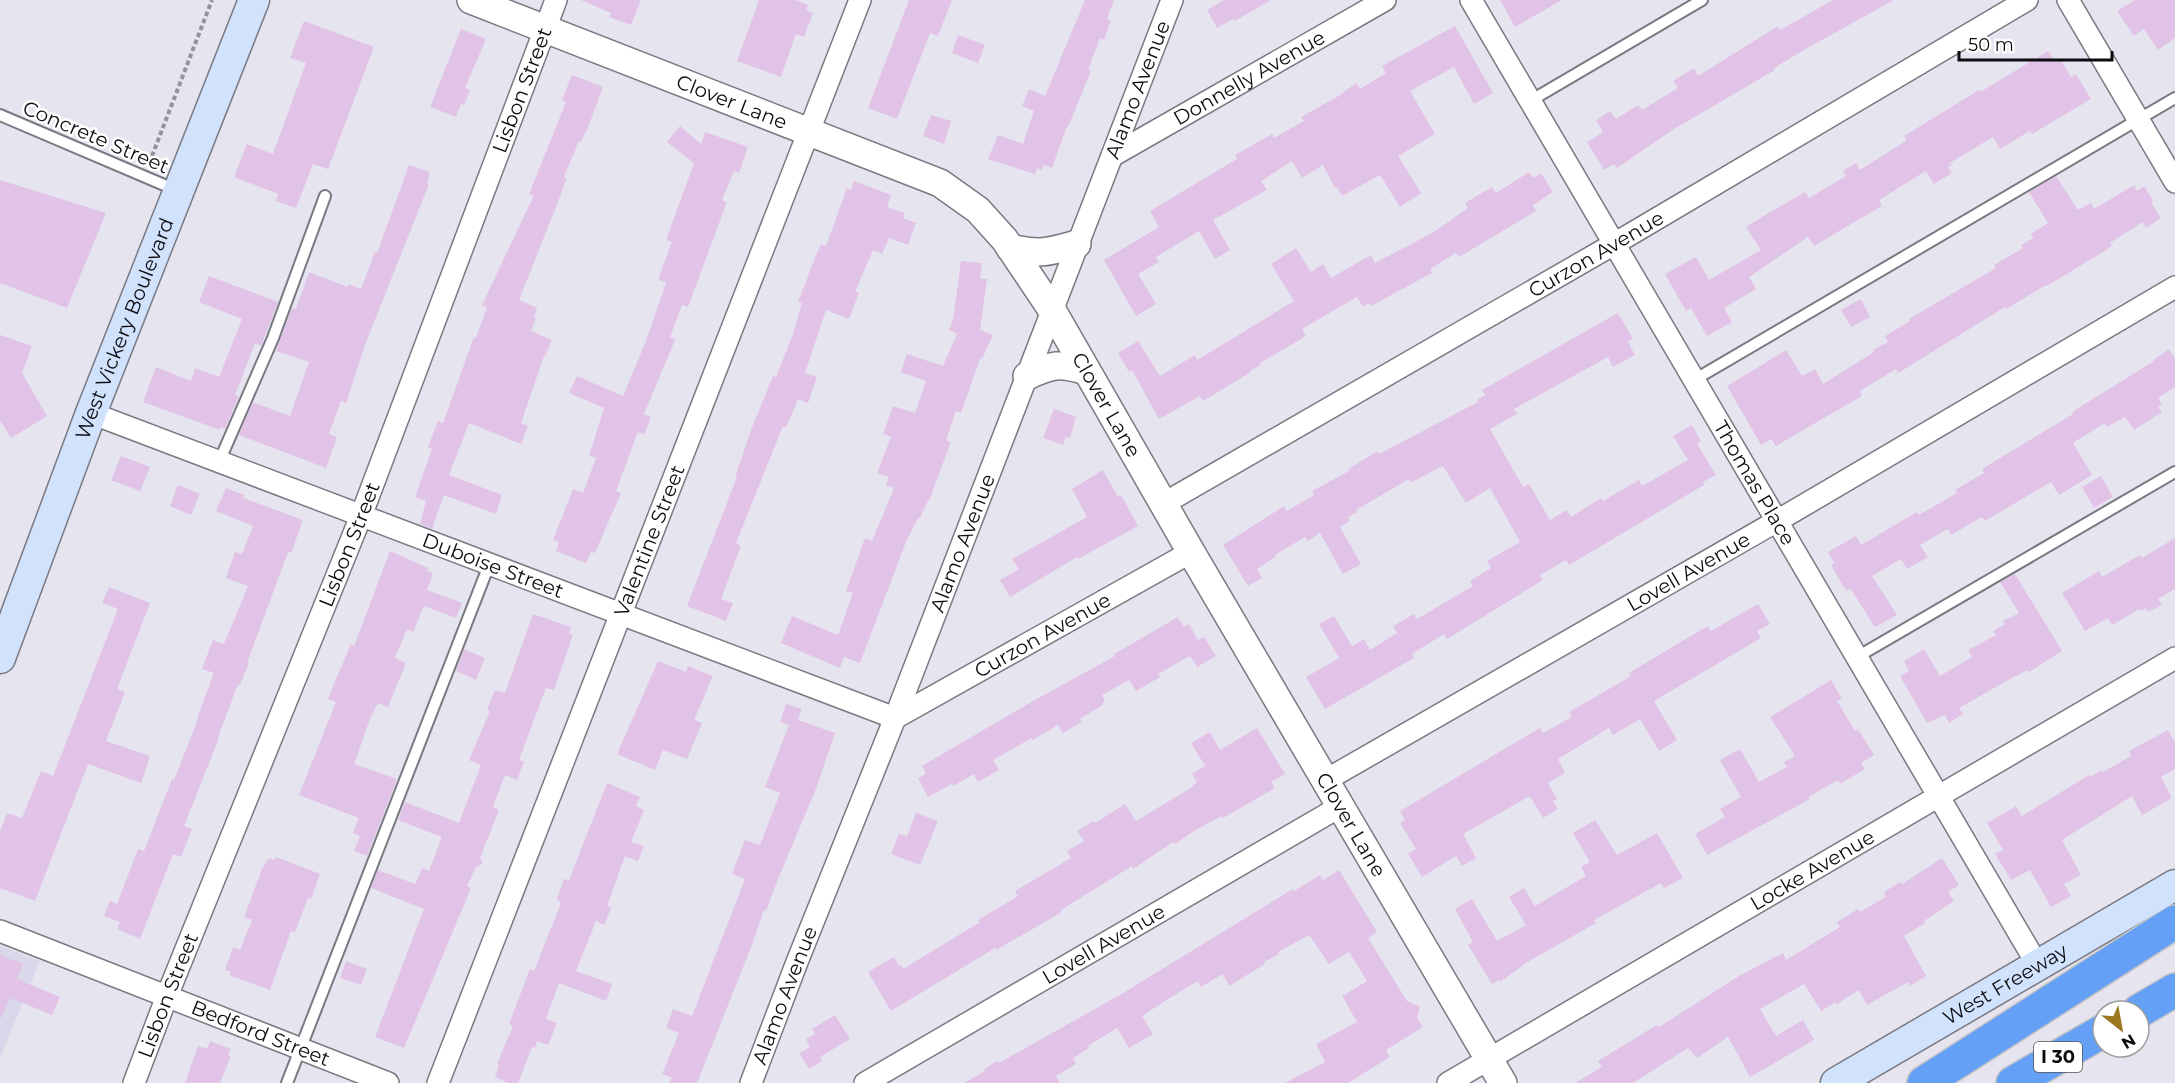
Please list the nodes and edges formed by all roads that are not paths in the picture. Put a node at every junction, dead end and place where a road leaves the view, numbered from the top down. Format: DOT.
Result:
graph roads {
  1 [pos="254,0"];
  2 [pos="471,0"];
  3 [pos="556,0"];
  4 [pos="860,0"];
  5 [pos="1172,0"];
  6 [pos="1384,0"];
  7 [pos="1471,0"];
  8 [pos="1702,0"];
  9 [pos="2026,0"];
  10 [pos="2067,0"];
  11 [pos="545,28"];
  12 [pos="2175,98"];
  13 [pos="1530,101"];
  14 [pos="0,115"];
  15 [pos="2138,120"];
  16 [pos="809,132"];
  17 [pos="1112,156"];
  18 [pos="2175,182"];
  19 [pos="179,191"];
  20 [pos="325,196"];
  21 [pos="1077,244"];
  22 [pos="1614,244"];
  23 [pos="1011,248"];
  24 [pos="2175,287"];
  25 [pos="1052,310"];
  26 [pos="1086,371"];
  27 [pos="1027,376"];
  28 [pos="1694,380"];
  29 [pos="91,413"];
  30 [pos="219,462"];
  31 [pos="2175,472"];
  32 [pos="1163,504"];
  33 [pos="361,516"];
  34 [pos="1777,521"];
  35 [pos="1191,552"];
  36 [pos="489,565"];
  37 [pos="620,615"];
  38 [pos="1857,657"];
  39 [pos="0,658"];
  40 [pos="2175,658"];
  41 [pos="895,718"];
  42 [pos="1326,780"];
  43 [pos="1939,797"];
  44 [pos="1341,806"];
  45 [pos="2175,885"];
  46 [pos="2175,922"];
  47 [pos="0,931"];
  48 [pos="2037,964"];
  49 [pos="2175,990"];
  50 [pos="167,996"];
  51 [pos="2151,1004"];
  52 [pos="2091,1038"];
  53 [pos="300,1049"];
  54 [pos="1490,1059"];
  55 [pos="898,1075"];
  56 [pos="134,1083"];
  57 [pos="287,1083"];
  58 [pos="388,1083"];
  59 [pos="438,1083"];
  60 [pos="750,1083"];
  61 [pos="865,1083"];
  62 [pos="1448,1083"];
  63 [pos="1503,1083"];
  64 [pos="1836,1083"];
  65 [pos="1924,1083"];
  66 [pos="2013,1083"];
  1 -- 19 [label="main road, West Vickery Boulevard"];
  2 -- 11 [label="street, Clover Lane"];
  3 -- 11 [label="street, Lisbon Street"];
  4 -- 16 [label="street, Valentine Street"];
  5 -- 17 [label="street, Alamo Avenue"];
  6 -- 17 [label="street, Donnelly Avenue"];
  7 -- 13 [label="street, Thomas Place"];
  8 -- 13 [label="lane"];
  9 -- 22 [label="street, Curzon Avenue"];
  10 -- 15 [label="street"];
  11 -- 16 [label="street, Clover Lane"];
  11 -- 33 [label="street, Lisbon Street"];
  12 -- 15 [label="lane"];
  13 -- 22 [label="street, Thomas Place"];
  14 -- 19 [label="lane, Concrete Street"];
  15 -- 18 [label="street"];
  15 -- 28 [label="lane"];
  16 -- 23 [label="street, Clover Lane"];
  16 -- 37 [label="street, Valentine Street"];
  17 -- 21 [label="street, Alamo Avenue"];
  19 -- 29 [label="main road, West Vickery Boulevard"];
  20 -- 30 [label="lane"];
  21 -- 23 [label="street"];
  21 -- 25 [label="street, Alamo Avenue"];
  22 -- 28 [label="street, Thomas Place"];
  22 -- 32 [label="street, Curzon Avenue"];
  23 -- 25 [label="street, Clover Lane"];
  24 -- 34 [label="street, Lovell Avenue"];
  25 -- 26 [label="street, Clover Lane"];
  25 -- 27 [label="street, Alamo Avenue"];
  26 -- 27 [label="street"];
  26 -- 32 [label="street, Clover Lane"];
  27 -- 41 [label="street, Alamo Avenue"];
  28 -- 34 [label="street, Thomas Place"];
  29 -- 30 [label="street, Duboise Street"];
  29 -- 39 [label="main road, West Vickery Boulevard"];
  30 -- 33 [label="street, Duboise Street"];
  31 -- 38 [label="lane"];
  32 -- 35 [label="street, Clover Lane"];
  33 -- 36 [label="street, Duboise Street"];
  33 -- 50 [label="street, Lisbon Street"];
  34 -- 38 [label="street, Thomas Place"];
  34 -- 42 [label="street, Lovell Avenue"];
  35 -- 41 [label="street, Curzon Avenue"];
  35 -- 42 [label="street, Clover Lane"];
  36 -- 37 [label="street, Duboise Street"];
  36 -- 53 [label="lane"];
  37 -- 41 [label="street, Duboise Street"];
  37 -- 59 [label="street, Valentine Street"];
  38 -- 43 [label="street, Thomas Place"];
  40 -- 43 [label="street, Locke Avenue"];
  41 -- 60 [label="street, Alamo Avenue"];
  42 -- 44 [label="street, Clover Lane"];
  43 -- 48 [label="street, Thomas Place"];
  43 -- 54 [label="street, Locke Avenue"];
  44 -- 54 [label="street, Clover Lane"];
  44 -- 55 [label="street, Lovell Avenue"];
  45 -- 48 [label="main road, West Freeway"];
  46 -- 65 [label="highway"];
  47 -- 50 [label="street, Bedford Street"];
  48 -- 64 [label="main road, West Freeway"];
  49 -- 51 [label="highway"];
  50 -- 53 [label="street, Bedford Street"];
  50 -- 56 [label="street, Lisbon Street"];
  52 -- 66 [label="highway, I 30"];
  53 -- 57 [label="lane"];
  53 -- 58 [label="street, Bedford Street"];
  54 -- 62 [label="street, Locke Avenue"];
  54 -- 63 [label="street, Clover Lane"];
  55 -- 61 [label="street, Lovell Avenue"];
}
